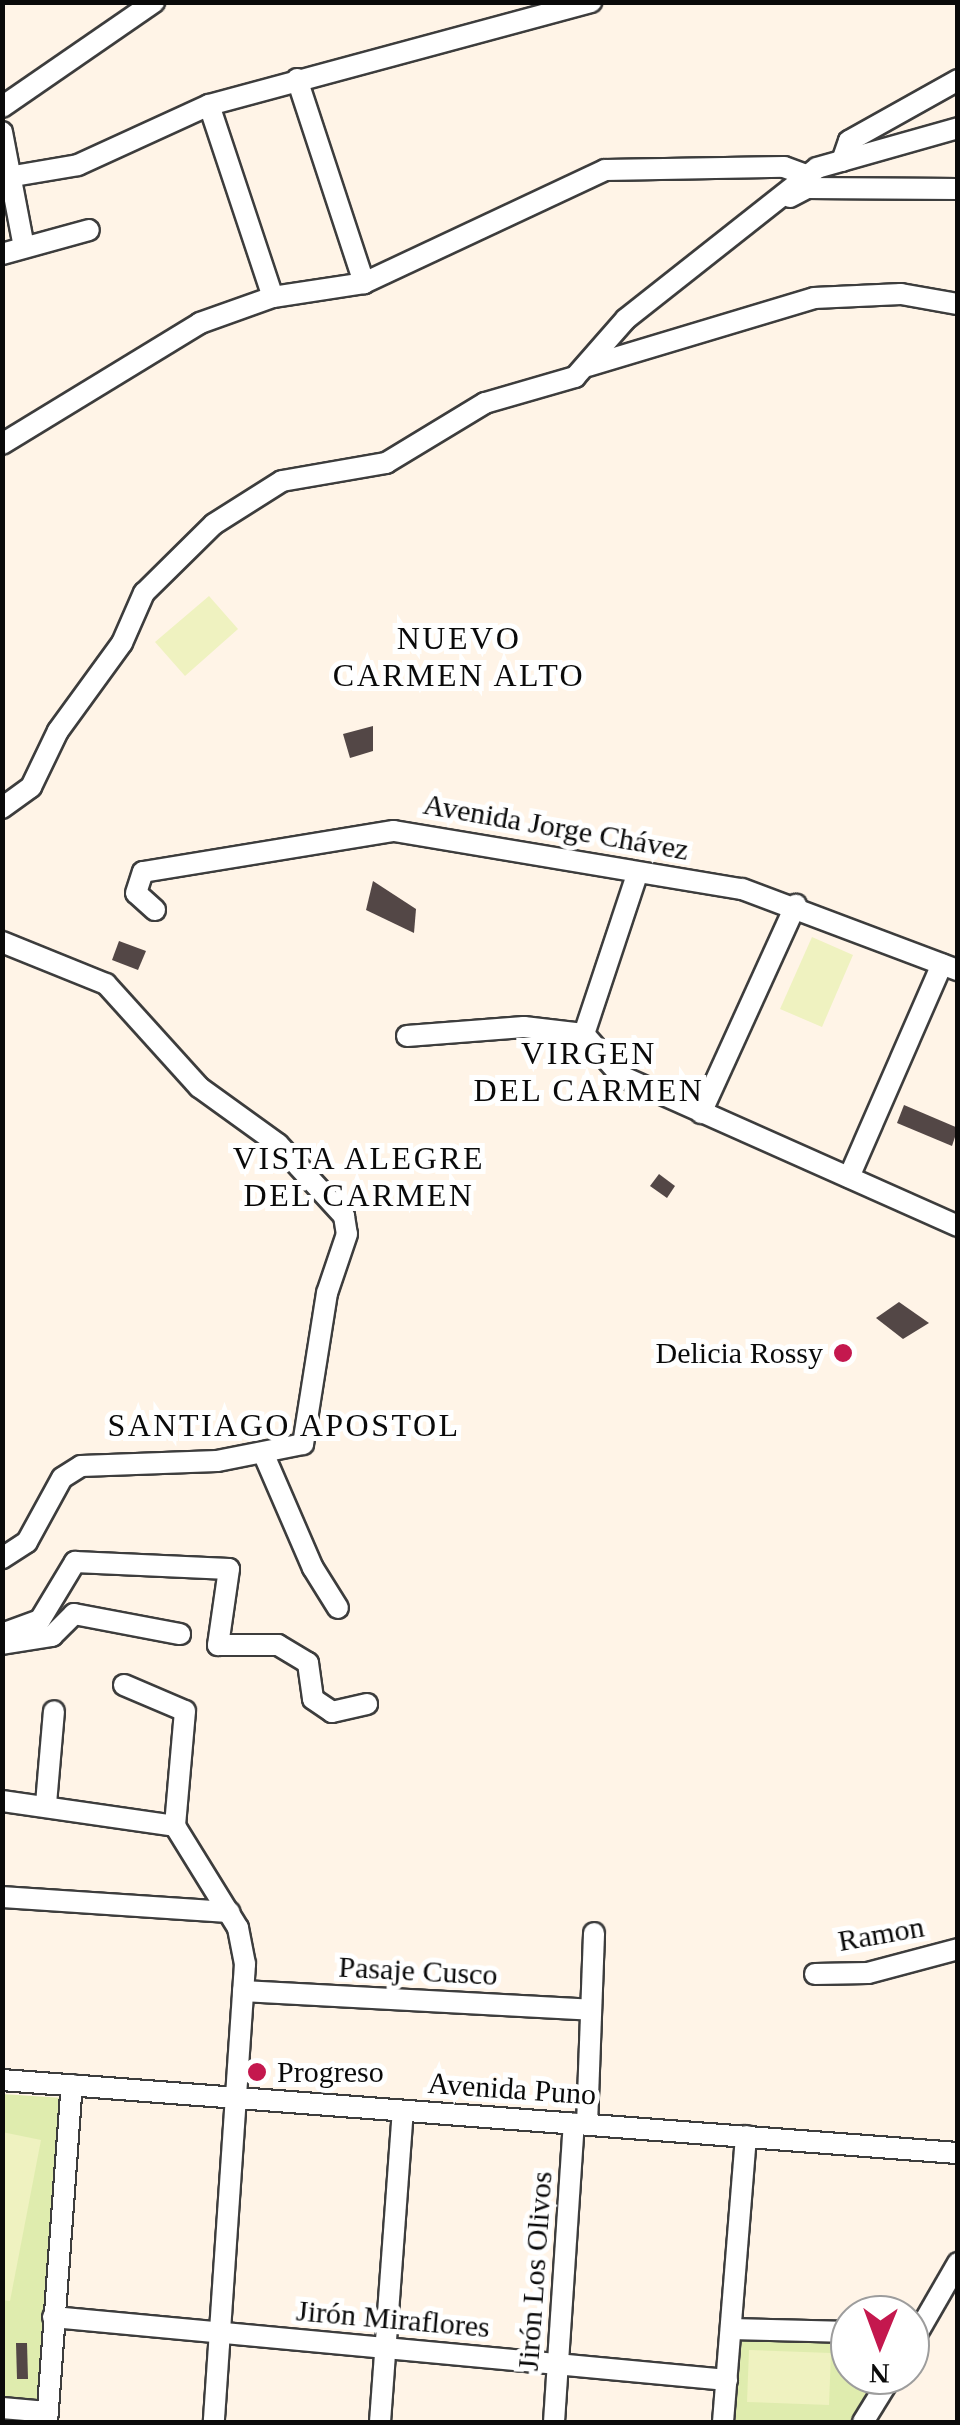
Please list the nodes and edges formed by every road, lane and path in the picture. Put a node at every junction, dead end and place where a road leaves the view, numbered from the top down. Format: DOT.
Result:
graph roads {
  1 [pos="154,2"];
  2 [pos="591,2"];
  3 [pos="297,79"];
  4 [pos="958,80"];
  5 [pos="209,105"];
  6 [pos="2,107"];
  7 [pos="958,128"];
  8 [pos="2,132"];
  9 [pos="842,161"];
  10 [pos="806,175"];
  11 [pos="6,179"];
  12 [pos="958,189"];
  13 [pos="758,211"];
  14 [pos="89,230"];
  15 [pos="24,247"];
  16 [pos="2,254"];
  17 [pos="364,283"];
  18 [pos="273,296"];
  19 [pos="958,304"];
  20 [pos="588,366"];
  21 [pos="2,444"];
  22 [pos="2,808"];
  23 [pos="637,875"];
  24 [pos="796,906"];
  25 [pos="154,910"];
  26 [pos="2,942"];
  27 [pos="950,967"];
  28 [pos="584,1034"];
  29 [pos="407,1036"];
  30 [pos="701,1112"];
  31 [pos="849,1178"];
  32 [pos="958,1226"];
  33 [pos="264,1455"];
  34 [pos="2,1558"];
  35 [pos="338,1608"];
  36 [pos="2,1634"];
  37 [pos="180,1634"];
  38 [pos="2,1644"];
  39 [pos="124,1685"];
  40 [pos="367,1704"];
  41 [pos="54,1711"];
  42 [pos="2,1801"];
  43 [pos="46,1804"];
  44 [pos="175,1826"];
  45 [pos="2,1897"];
  46 [pos="230,1912"];
  47 [pos="594,1933"];
  48 [pos="958,1949"];
  49 [pos="816,1974"];
  50 [pos="243,1991"];
  51 [pos="590,2010"];
  52 [pos="2,2080"];
  53 [pos="72,2085"];
  54 [pos="237,2098"];
  55 [pos="403,2112"];
  56 [pos="581,2124"];
  57 [pos="746,2136"];
  58 [pos="958,2153"];
  59 [pos="958,2263"];
  60 [pos="930,2309"];
  61 [pos="54,2318"];
  62 [pos="731,2329"];
  63 [pos="830,2331"];
  64 [pos="220,2333"];
  65 [pos="386,2348"];
  66 [pos="560,2364"];
  67 [pos="726,2380"];
  68 [pos="880,2395"];
  69 [pos="2,2408"];
  70 [pos="48,2417"];
  71 [pos="214,2422"];
  72 [pos="380,2422"];
  73 [pos="554,2422"];
  74 [pos="723,2422"];
  75 [pos="863,2422"];
  1 -- 6 [label="street"];
  2 -- 3 [label="street"];
  3 -- 5 [label="street"];
  3 -- 17 [label="street"];
  4 -- 9 [label="street"];
  5 -- 11 [label="street"];
  5 -- 18 [label="street"];
  7 -- 9 [label="street"];
  8 -- 11 [label="street"];
  9 -- 10 [label="street"];
  10 -- 13 [label="street"];
  10 -- 17 [label="street"];
  11 -- 15 [label="street"];
  12 -- 13 [label="street"];
  13 -- 20 [label="street"];
  14 -- 15 [label="street"];
  15 -- 16 [label="street"];
  17 -- 18 [label="street"];
  18 -- 21 [label="street"];
  19 -- 20 [label="street"];
  20 -- 22 [label="street"];
  23 -- 24 [label="street, Avenida Jorge Chávez"];
  23 -- 25 [label="street, Avenida Jorge Chávez"];
  23 -- 28 [label="street"];
  24 -- 27 [label="street, Avenida Jorge Chávez"];
  24 -- 30 [label="street"];
  26 -- 33 [label="street"];
  27 -- 31 [label="street"];
  28 -- 29 [label="street"];
  28 -- 30 [label="street"];
  30 -- 31 [label="street"];
  31 -- 32 [label="street"];
  33 -- 34 [label="street"];
  33 -- 35 [label="street"];
  36 -- 40 [label="street"];
  37 -- 38 [label="street"];
  39 -- 44 [label="street"];
  41 -- 43 [label="street"];
  42 -- 43 [label="street"];
  43 -- 44 [label="street"];
  44 -- 46 [label="street"];
  45 -- 46 [label="street"];
  46 -- 50 [label="street"];
  47 -- 51 [label="street, Jirón Los Olivos"];
  48 -- 49 [label="street, Ramon"];
  50 -- 51 [label="street, Pasaje Cusco"];
  50 -- 54 [label="street"];
  51 -- 56 [label="street, Jirón Los Olivos"];
  52 -- 53 [label="street, Avenida Puno"];
  53 -- 54 [label="street, Avenida Puno"];
  53 -- 61 [label="street"];
  54 -- 55 [label="street, Avenida Puno"];
  54 -- 64 [label="street"];
  55 -- 56 [label="street, Avenida Puno"];
  55 -- 65 [label="street"];
  56 -- 57 [label="street, Avenida Puno"];
  56 -- 66 [label="street, Jirón Los Olivos"];
  57 -- 58 [label="street, Avenida Puno"];
  57 -- 62 [label="street"];
  59 -- 60 [label="street"];
  61 -- 64 [label="street, Jirón Miraflores"];
  61 -- 70 [label="street"];
  62 -- 63 [label="street"];
  62 -- 67 [label="street"];
  64 -- 65 [label="street, Jirón Miraflores"];
  64 -- 71 [label="street"];
  65 -- 66 [label="street, Jirón Miraflores"];
  65 -- 72 [label="street"];
  66 -- 67 [label="street, Jirón Miraflores"];
  66 -- 73 [label="street, Jirón Los Olivos"];
  67 -- 74 [label="street"];
  68 -- 75 [label="street"];
  69 -- 70 [label="street"];
}
